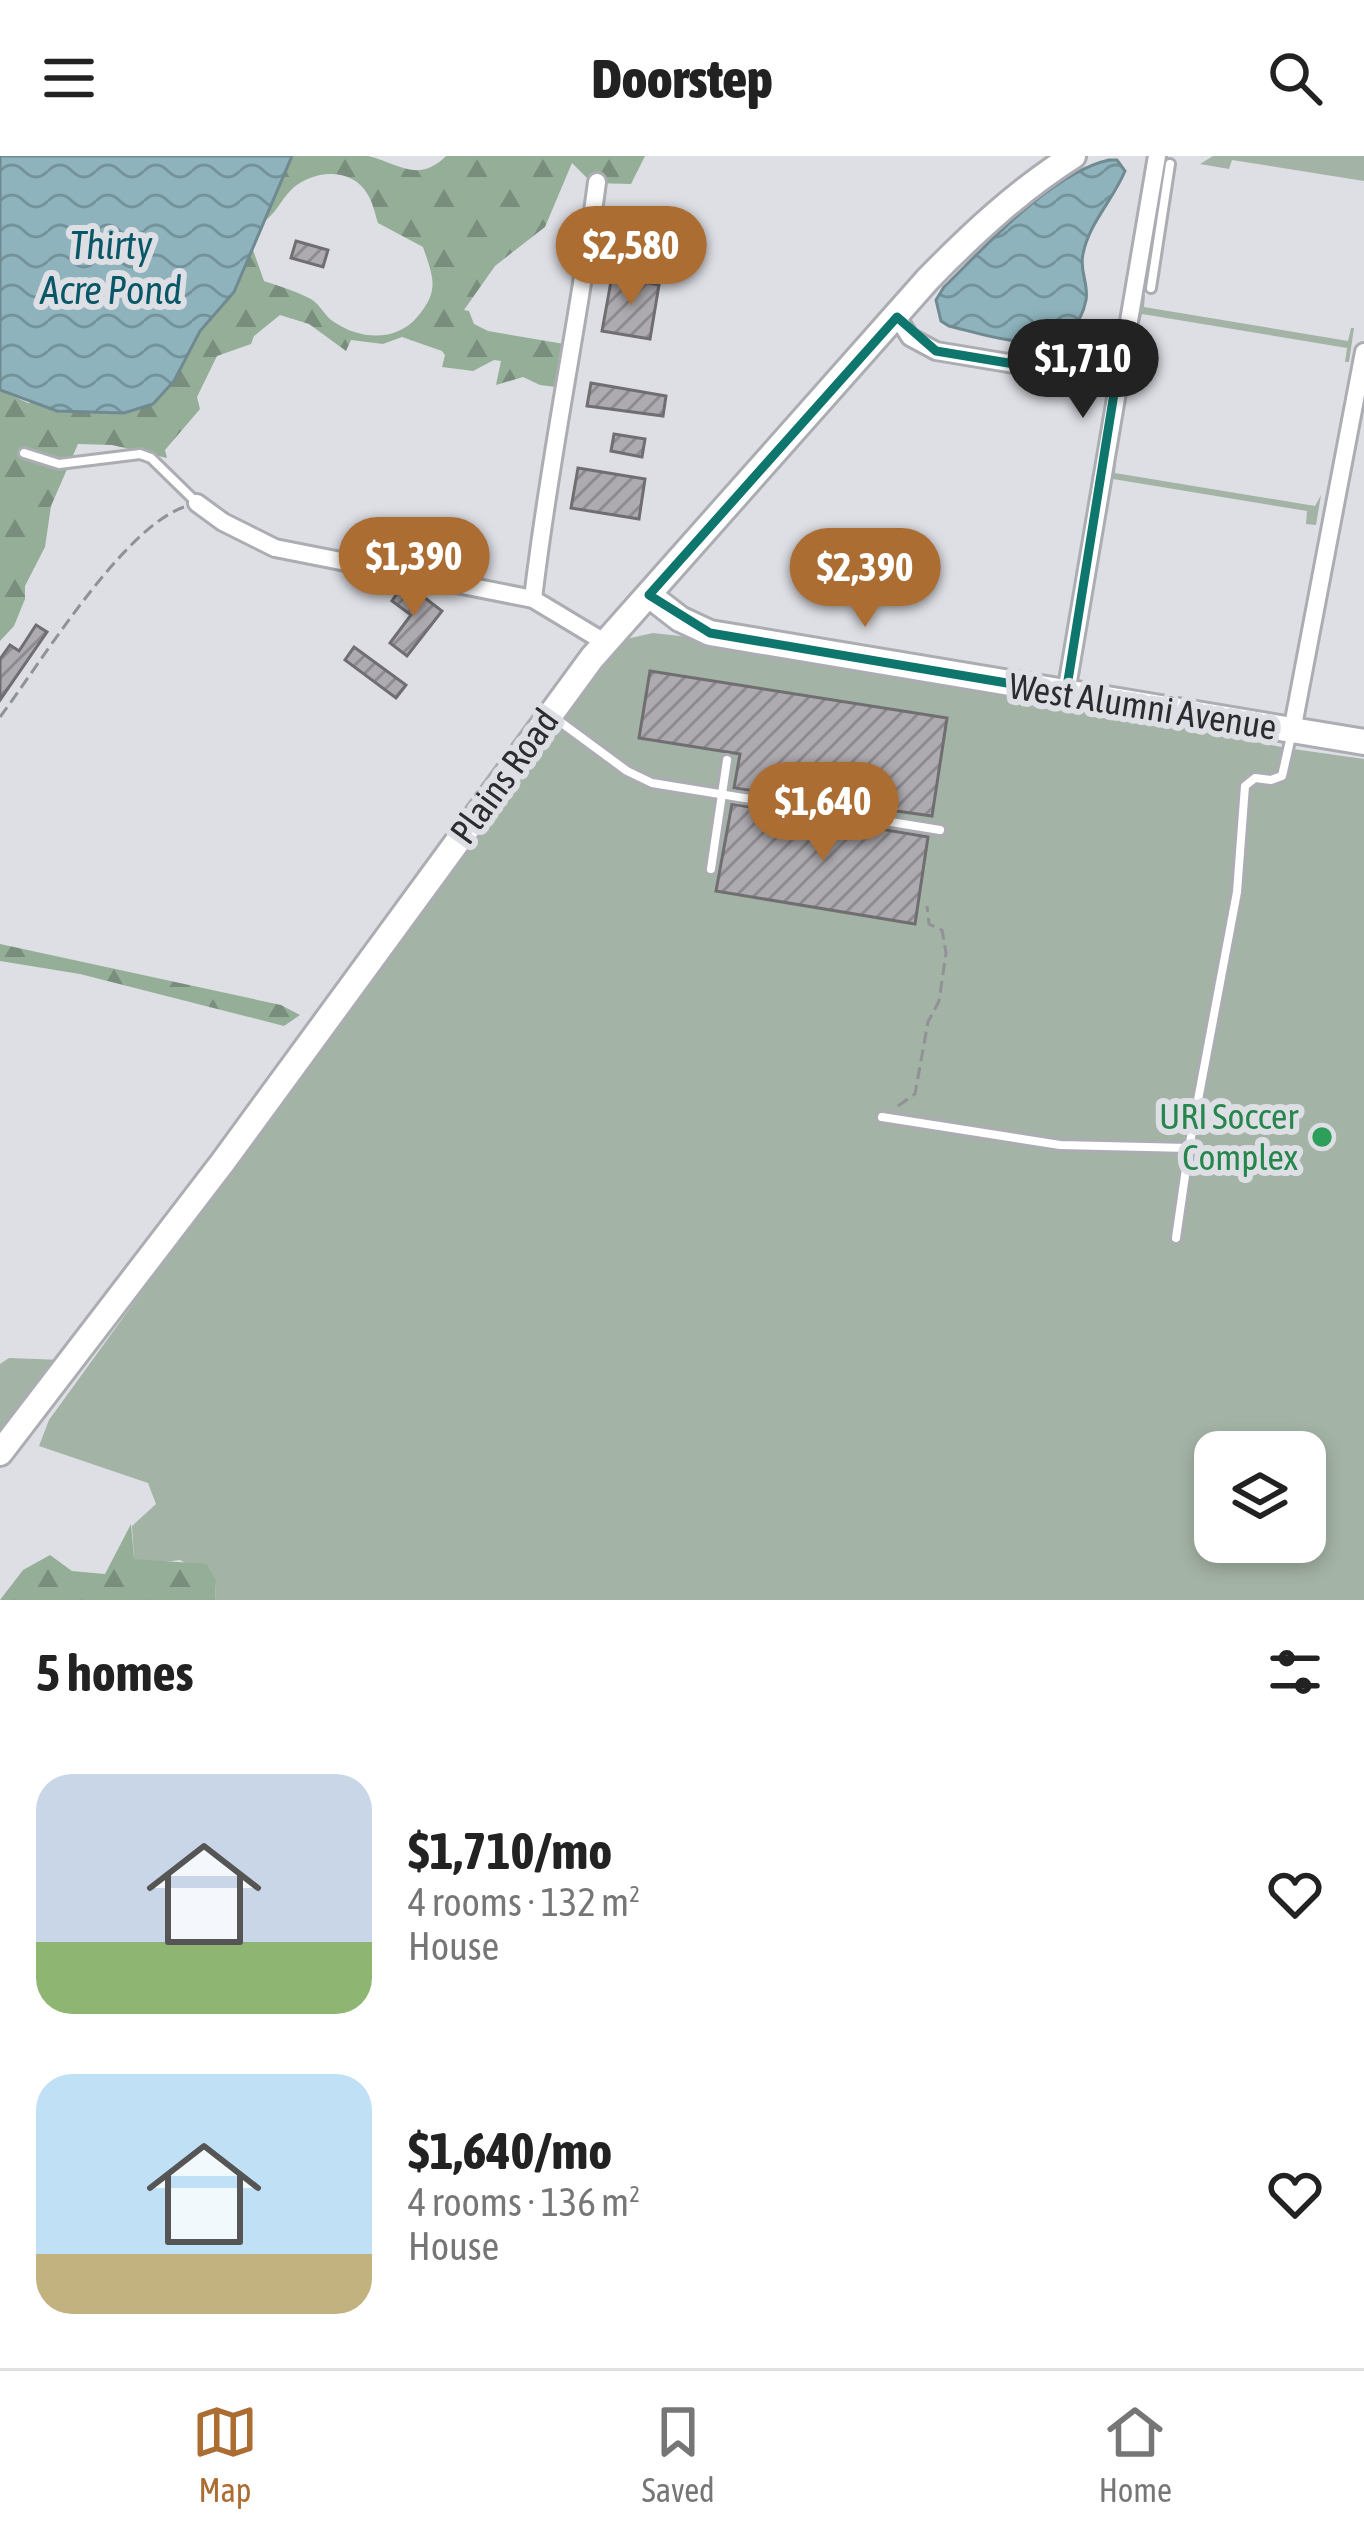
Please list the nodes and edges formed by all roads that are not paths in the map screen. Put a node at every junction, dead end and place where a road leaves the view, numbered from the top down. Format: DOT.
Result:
graph roads {
  1 [pos="1073,156"];
  2 [pos="1163,160"];
  3 [pos="597,182"];
  4 [pos="1151,288"];
  5 [pos="897,317"];
  6 [pos="1364,352"];
  7 [pos="1116,381"];
  8 [pos="24,453"];
  9 [pos="197,503"];
  10 [pos="650,595"];
  11 [pos="533,599"];
  12 [pos="606,643"];
  13 [pos="1066,693"];
  14 [pos="549,713"];
  15 [pos="1292,730"];
  16 [pos="1364,742"];
  17 [pos="727,760"];
  18 [pos="722,795"];
  19 [pos="940,830"];
  20 [pos="711,869"];
  21 [pos="882,1117"];
  22 [pos="1189,1148"];
  23 [pos="1177,1238"];
  24 [pos="0,1453"];
  1 -- 5 [label="street, Plains Road"];
  2 -- 4 [label="lane"];
  2 -- 7 [label="street"];
  3 -- 11 [label="street"];
  5 -- 7 [label="street"];
  5 -- 10 [label="street, Plains Road"];
  6 -- 15 [label="street"];
  7 -- 13 [label="street"];
  8 -- 9 [label="lane"];
  9 -- 11 [label="street"];
  10 -- 12 [label="street, Plains Road"];
  10 -- 13 [label="street, West Alumni Avenue"];
  11 -- 12 [label="street"];
  12 -- 14 [label="street, Plains Road"];
  13 -- 15 [label="street, West Alumni Avenue"];
  14 -- 18 [label="lane"];
  14 -- 24 [label="street, Plains Road"];
  15 -- 16 [label="street, West Alumni Avenue"];
  15 -- 22 [label="lane"];
  17 -- 18 [label="lane"];
  18 -- 19 [label="lane"];
  18 -- 20 [label="lane"];
  21 -- 22 [label="lane"];
  22 -- 23 [label="lane"];
}
